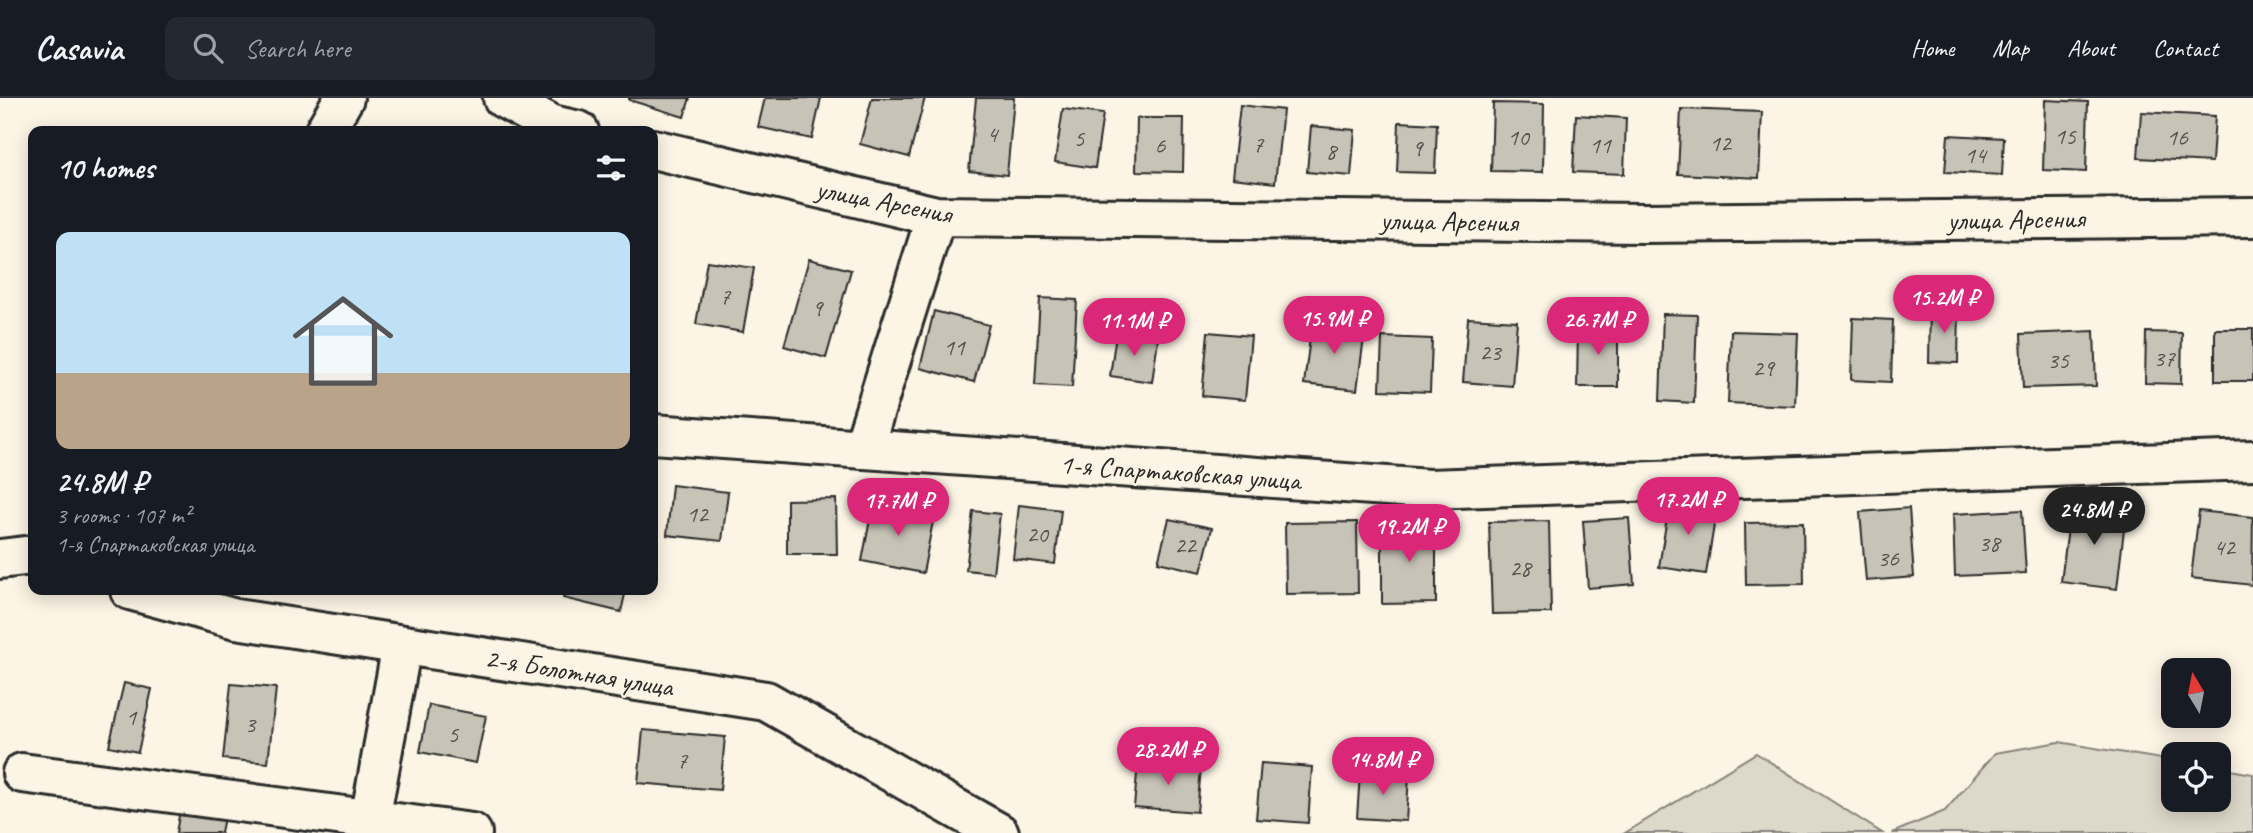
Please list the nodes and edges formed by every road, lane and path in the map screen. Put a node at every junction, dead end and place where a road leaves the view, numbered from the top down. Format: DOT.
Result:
graph roads {
  1 [pos="503,98"];
  2 [pos="556,126"];
  3 [pos="658,150"];
  4 [pos="936,216"];
  5 [pos="2253,217"];
  6 [pos="658,434"];
  7 [pos="863,449"];
  8 [pos="2253,460"];
  9 [pos="28,556"];
  10 [pos="0,559"];
  11 [pos="148,595"];
  12 [pos="402,645"];
  13 [pos="22,773"];
  14 [pos="370,820"];
  15 [pos="472,833"];
  16 [pos="999,833"];
  1 -- 2 [label="street"];
  3 -- 4 [label="street, улица Арсения"];
  4 -- 5 [label="street, улица Арсения"];
  4 -- 7 [label="street"];
  6 -- 7 [label="street, 1-я Спартаковская улица"];
  7 -- 8 [label="street, 1-я Спартаковская улица"];
  9 -- 10 [label="street"];
  11 -- 12 [label="street, 2-я Болотная улица"];
  12 -- 14 [label="street"];
  12 -- 16 [label="street, 2-я Болотная улица"];
  13 -- 14 [label="street"];
  14 -- 15 [label="street"];
}
